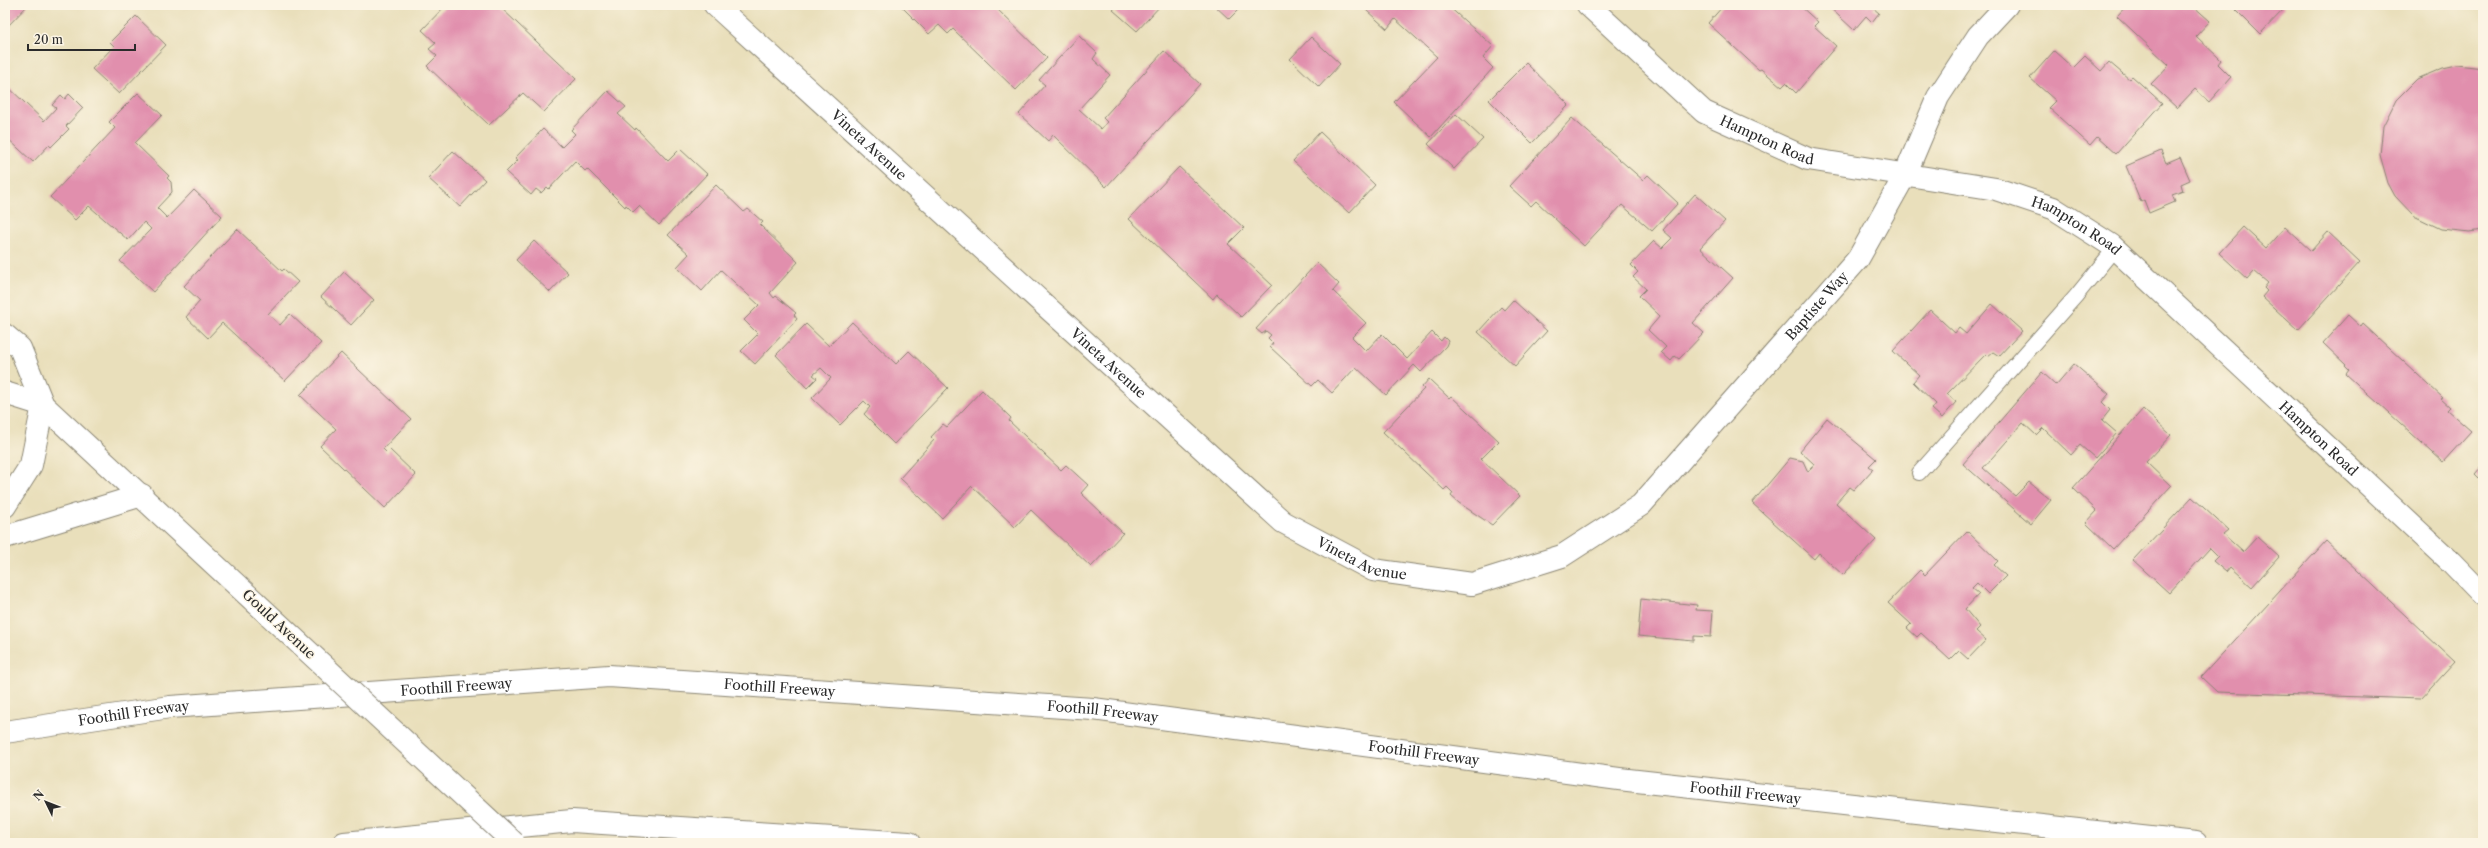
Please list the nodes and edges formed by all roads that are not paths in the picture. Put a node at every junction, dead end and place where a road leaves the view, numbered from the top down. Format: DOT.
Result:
graph roads {
  1 [pos="715,5"];
  2 [pos="1588,5"];
  3 [pos="2007,5"];
  4 [pos="1905,175"];
  5 [pos="2115,248"];
  6 [pos="5,335"];
  7 [pos="5,393"];
  8 [pos="43,405"];
  9 [pos="1919,473"];
  10 [pos="142,495"];
  11 [pos="5,506"];
  12 [pos="5,537"];
  13 [pos="1562,556"];
  14 [pos="2483,595"];
  15 [pos="5,732"];
  16 [pos="344,843"];
  17 [pos="514,843"];
  18 [pos="909,843"];
  19 [pos="2196,843"];
  1 -- 13 [label="main road, Vineta Avenue"];
  2 -- 4 [label="main road, Hampton Road"];
  3 -- 4 [label="main road, Baptiste Way"];
  4 -- 5 [label="main road, Hampton Road"];
  4 -- 13 [label="main road, Baptiste Way"];
  5 -- 9 [label="lane"];
  5 -- 14 [label="main road, Hampton Road"];
  6 -- 8 [label="main road, Gould Avenue"];
  7 -- 8 [label="main road, Gould Avenue"];
  8 -- 10 [label="main road, Gould Avenue"];
  8 -- 11 [label="main road"];
  10 -- 12 [label="main road"];
  10 -- 17 [label="main road, Gould Avenue, bridge"];
  15 -- 19 [label="main road, Foothill Freeway"];
  16 -- 18 [label="main road"];
}
